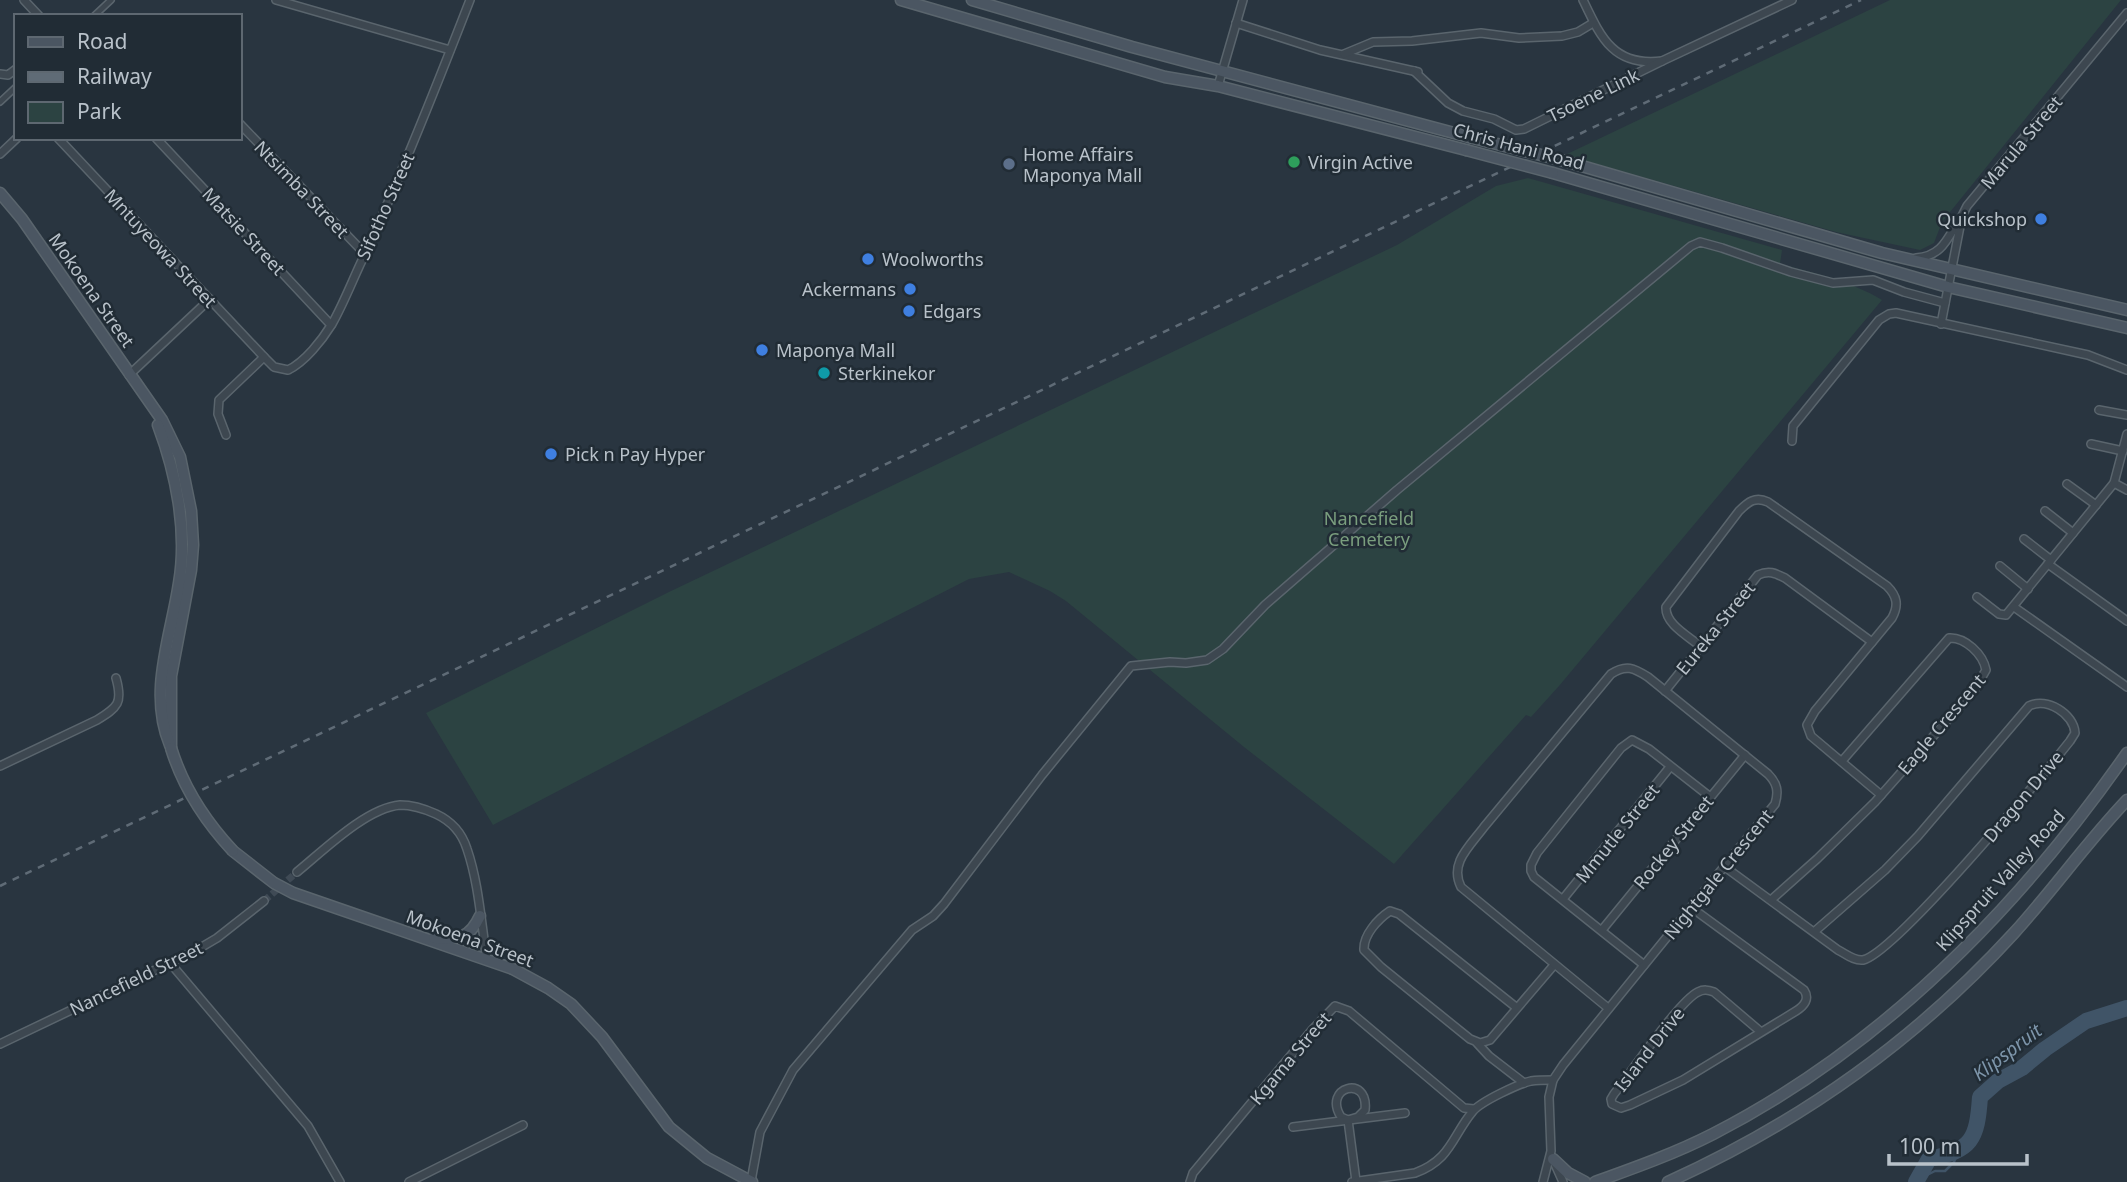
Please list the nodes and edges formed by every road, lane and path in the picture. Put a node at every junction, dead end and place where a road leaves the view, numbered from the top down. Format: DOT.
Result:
graph roads {
  1 [pos="24,0"];
  2 [pos="111,0"];
  3 [pos="276,0"];
  4 [pos="470,0"];
  5 [pos="901,0"];
  6 [pos="972,0"];
  7 [pos="1243,0"];
  8 [pos="1583,0"];
  9 [pos="1792,0"];
  10 [pos="2127,13"];
  11 [pos="37,14"];
  12 [pos="96,14"];
  13 [pos="1237,23"];
  14 [pos="1594,23"];
  15 [pos="450,50"];
  16 [pos="1344,54"];
  17 [pos="1662,61"];
  18 [pos="1222,70"];
  19 [pos="1218,86"];
  20 [pos="14,89"];
  21 [pos="0,102"];
  22 [pos="242,126"];
  23 [pos="15,140"];
  24 [pos="60,140"];
  25 [pos="158,140"];
  26 [pos="0,154"];
  27 [pos="0,193"];
  28 [pos="1962,216"];
  29 [pos="365,254"];
  30 [pos="1909,259"];
  31 [pos="1951,270"];
  32 [pos="1948,287"];
  33 [pos="210,299"];
  34 [pos="1945,303"];
  35 [pos="2127,310"];
  36 [pos="1941,324"];
  37 [pos="331,325"];
  38 [pos="2127,328"];
  39 [pos="264,357"];
  40 [pos="2127,370"];
  41 [pos="129,375"];
  42 [pos="2099,410"];
  43 [pos="2127,415"];
  44 [pos="2127,434"];
  45 [pos="226,435"];
  46 [pos="1792,441"];
  47 [pos="2091,444"];
  48 [pos="2123,451"];
  49 [pos="2114,483"];
  50 [pos="2067,484"];
  51 [pos="2127,490"];
  52 [pos="2096,505"];
  53 [pos="2045,511"];
  54 [pos="2073,533"];
  55 [pos="2024,539"];
  56 [pos="2050,562"];
  57 [pos="2000,566"];
  58 [pos="2028,589"];
  59 [pos="1977,597"];
  60 [pos="2014,607"];
  61 [pos="2127,621"];
  62 [pos="1872,642"];
  63 [pos="1700,646"];
  64 [pos="116,678"];
  65 [pos="2127,687"];
  66 [pos="1665,691"];
  67 [pos="2127,753"];
  68 [pos="1745,755"];
  69 [pos="1842,761"];
  70 [pos="0,766"];
  71 [pos="1670,767"];
  72 [pos="1881,795"];
  73 [pos="1709,796"];
  74 [pos="2127,800"];
  75 [pos="1725,867"];
  76 [pos="297,872"];
  77 [pos="1563,899"];
  78 [pos="1771,900"];
  79 [pos="264,901"];
  80 [pos="1692,908"];
  81 [pos="480,916"];
  82 [pos="1602,929"];
  83 [pos="1814,932"];
  84 [pos="420,937"];
  85 [pos="487,960"];
  86 [pos="171,964"];
  87 [pos="1554,965"];
  88 [pos="1644,965"];
  89 [pos="1517,1008"];
  90 [pos="1608,1008"];
  91 [pos="1761,1032"];
  92 [pos="1475,1042"];
  93 [pos="0,1044"];
  94 [pos="1553,1080"];
  95 [pos="1524,1083"];
  96 [pos="1474,1109"];
  97 [pos="1405,1113"];
  98 [pos="1348,1120"];
  99 [pos="523,1125"];
  100 [pos="1293,1127"];
  101 [pos="1552,1155"];
  102 [pos="340,1182"];
  103 [pos="409,1182"];
  104 [pos="752,1182"];
  105 [pos="1190,1182"];
  106 [pos="1354,1182"];
  107 [pos="1543,1182"];
  108 [pos="1563,1182"];
  109 [pos="1586,1182"];
  110 [pos="1595,1182"];
  111 [pos="1668,1182"];
  1 -- 11 [label="street"];
  2 -- 12 [label="street"];
  3 -- 15 [label="street"];
  4 -- 15 [label="street, Sifotho Street"];
  5 -- 19 [label="main road, Chris Hani Road"];
  6 -- 18 [label="main road, Chris Hani Road"];
  7 -- 13 [label="street"];
  8 -- 14 [label="street"];
  9 -- 17 [label="street, Tsoene Link"];
  10 -- 28 [label="street, Marula Street"];
  13 -- 16 [label="street"];
  13 -- 18 [label="street"];
  14 -- 16 [label="street"];
  14 -- 17 [label="street, Tsoene Link"];
  15 -- 29 [label="street, Sifotho Street"];
  16 -- 17 [label="street, Tsoene Link"];
  18 -- 19 [label="street"];
  18 -- 30 [label="main road, Chris Hani Road, bridge"];
  19 -- 32 [label="main road, Chris Hani Road, bridge"];
  20 -- 21 [label="street"];
  22 -- 29 [label="street, Ntsimba Street"];
  23 -- 26 [label="street"];
  24 -- 33 [label="street, Mntuyeowa Street"];
  25 -- 37 [label="street, Matsie Street"];
  27 -- 41 [label="main road, Mokoena Street"];
  28 -- 30 [label="street"];
  28 -- 31 [label="street, Marula Street"];
  29 -- 37 [label="street, Sifotho Street"];
  30 -- 31 [label="main road, Chris Hani Road"];
  31 -- 32 [label="street, Marula Street"];
  31 -- 35 [label="main road, Chris Hani Road"];
  32 -- 34 [label="street, Marula Street"];
  32 -- 38 [label="main road, Chris Hani Road"];
  33 -- 39 [label="street, Mntuyeowa Street"];
  33 -- 41 [label="street"];
  34 -- 36 [label="street, Marula Street"];
  34 -- 104 [label="street"];
  36 -- 40 [label="street"];
  36 -- 46 [label="street"];
  37 -- 39 [label="street, Sifotho Street"];
  39 -- 45 [label="street"];
  41 -- 84 [label="main road, Mokoena Street, bridge"];
  42 -- 43 [label="street"];
  44 -- 48 [label="street"];
  47 -- 48 [label="street"];
  48 -- 49 [label="street"];
  49 -- 51 [label="street"];
  49 -- 52 [label="street"];
  50 -- 52 [label="street"];
  52 -- 54 [label="street"];
  53 -- 54 [label="street"];
  54 -- 56 [label="street"];
  55 -- 56 [label="street"];
  56 -- 58 [label="street"];
  56 -- 61 [label="street"];
  57 -- 58 [label="street"];
  58 -- 60 [label="street"];
  59 -- 60 [label="street"];
  60 -- 65 [label="street"];
  62 -- 63 [label="street, Eureka Street"];
  62 -- 63 [label="street"];
  62 -- 69 [label="street"];
  63 -- 66 [label="street, Eureka Street"];
  64 -- 70 [label="street"];
  66 -- 68 [label="street, Nightgale Crescent"];
  66 -- 87 [label="street, Nightgale Crescent"];
  67 -- 110 [label="main road, Klipspruit Valley Road"];
  68 -- 73 [label="street, Rockey Street"];
  68 -- 75 [label="street, Nightgale Crescent"];
  69 -- 72 [label="street"];
  69 -- 72 [label="street, Eagle Crescent"];
  71 -- 73 [label="street"];
  71 -- 77 [label="street, Mmutle Street"];
  71 -- 77 [label="street"];
  72 -- 78 [label="street, Eagle Crescent"];
  73 -- 82 [label="street, Rockey Street"];
  74 -- 111 [label="main road"];
  75 -- 78 [label="street, Dragon Drive"];
  75 -- 80 [label="street, Nightgale Crescent"];
  76 -- 81 [label="street"];
  77 -- 82 [label="street"];
  78 -- 83 [label="street, Dragon Drive"];
  79 -- 86 [label="street, Nancefield Street"];
  80 -- 88 [label="street, Nightgale Crescent"];
  80 -- 91 [label="street, Island Drive"];
  81 -- 84 [label="main road"];
  81 -- 85 [label="street"];
  82 -- 88 [label="street"];
  83 -- 83 [label="street, Dragon Drive"];
  84 -- 85 [label="main road, Mokoena Street"];
  85 -- 104 [label="main road, Mokoena Street"];
  86 -- 93 [label="street, Nancefield Street"];
  86 -- 102 [label="street"];
  87 -- 89 [label="street"];
  87 -- 90 [label="street, Nightgale Crescent"];
  88 -- 90 [label="street, Nightgale Crescent"];
  89 -- 92 [label="street"];
  89 -- 92 [label="street"];
  90 -- 94 [label="street"];
  91 -- 91 [label="street, Island Drive"];
  92 -- 95 [label="street"];
  94 -- 95 [label="street"];
  94 -- 101 [label="street"];
  95 -- 96 [label="street"];
  96 -- 105 [label="street, Kgama Street"];
  96 -- 106 [label="street"];
  97 -- 98 [label="street"];
  98 -- 98 [label="street"];
  98 -- 100 [label="street"];
  98 -- 106 [label="street"];
  99 -- 103 [label="street"];
  101 -- 107 [label="street"];
  101 -- 108 [label="street"];
  101 -- 109 [label="main road"];
}
